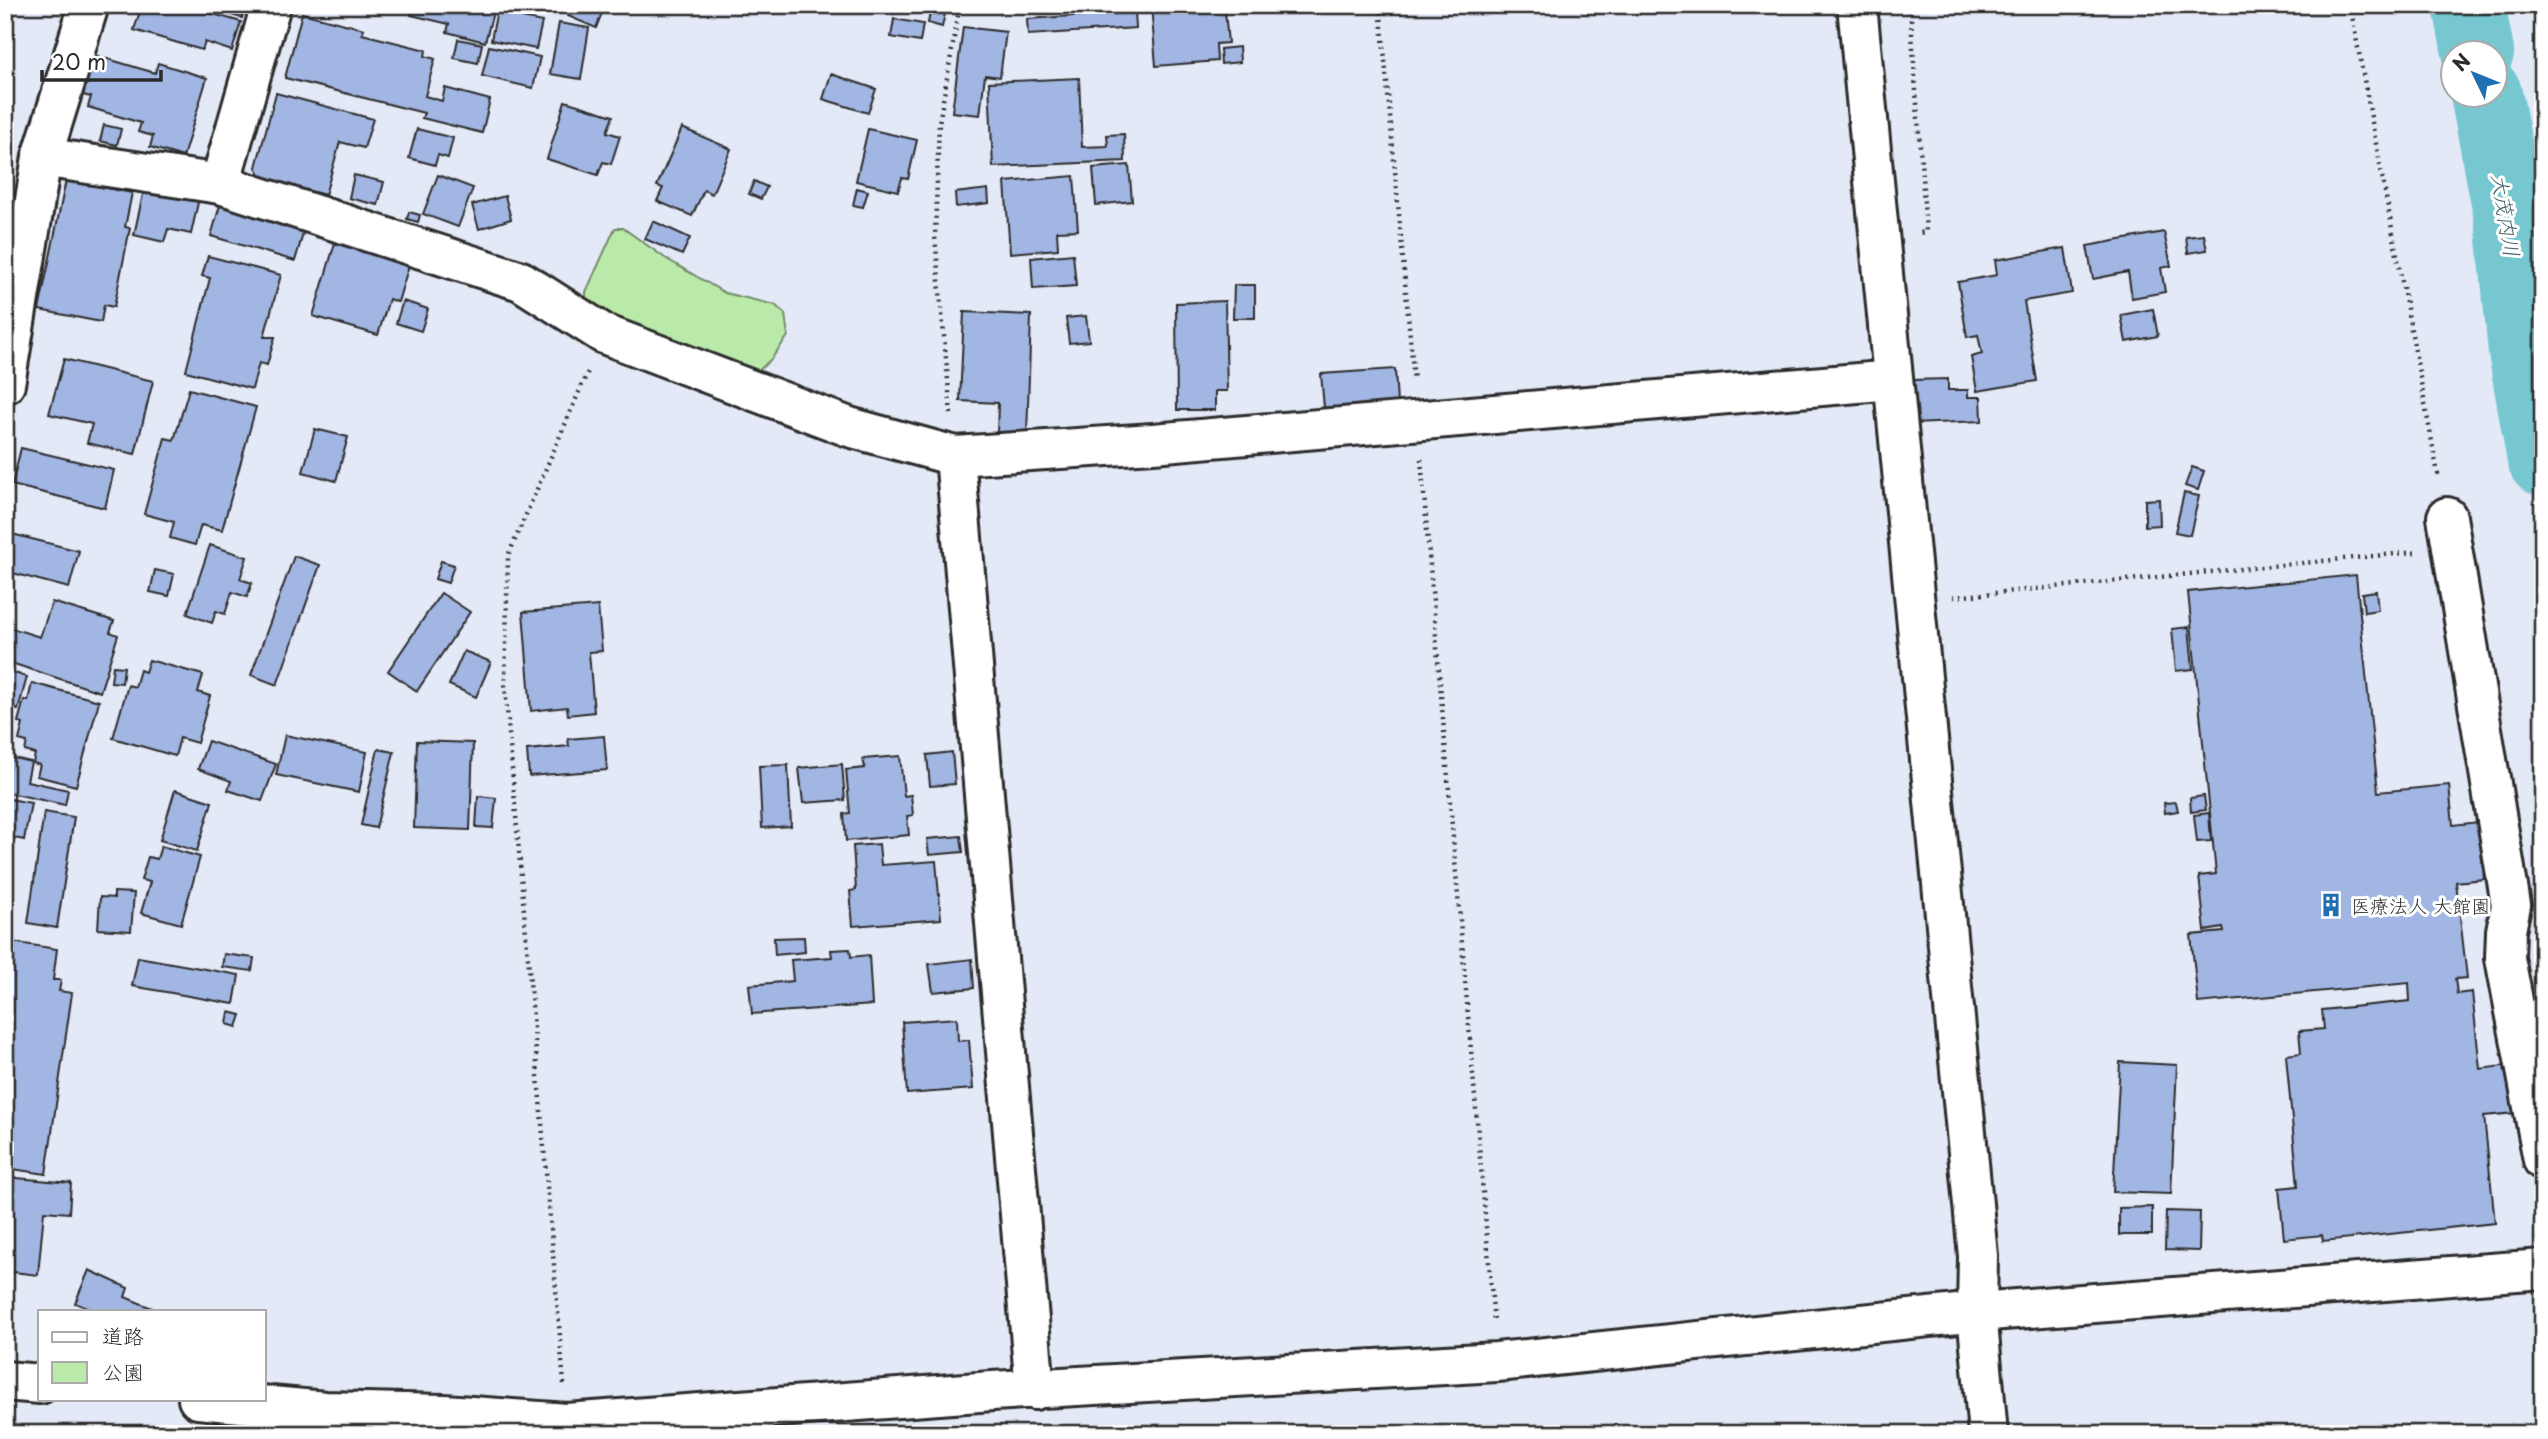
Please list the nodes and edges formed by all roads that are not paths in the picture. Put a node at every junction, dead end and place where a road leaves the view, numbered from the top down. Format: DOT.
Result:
graph roads {
  1 [pos="89,5"];
  2 [pos="271,5"];
  3 [pos="1857,5"];
  4 [pos="43,157"];
  5 [pos="220,184"];
  6 [pos="1893,380"];
  7 [pos="5,384"];
  8 [pos="955,456"];
  9 [pos="2449,533"];
  10 [pos="2543,1160"];
  11 [pos="2543,1269"];
  12 [pos="1977,1312"];
  13 [pos="5,1381"];
  14 [pos="38,1384"];
  15 [pos="1035,1390"];
  16 [pos="209,1400"];
  17 [pos="1988,1434"];
  1 -- 4 [label="street"];
  2 -- 5 [label="street"];
  3 -- 6 [label="street"];
  4 -- 5 [label="street"];
  4 -- 7 [label="street"];
  5 -- 8 [label="street"];
  6 -- 8 [label="street"];
  6 -- 12 [label="street"];
  8 -- 15 [label="street"];
  9 -- 10 [label="street"];
  11 -- 12 [label="street"];
  12 -- 15 [label="street"];
  12 -- 17 [label="street"];
  13 -- 14 [label="street"];
  15 -- 16 [label="street"];
}
